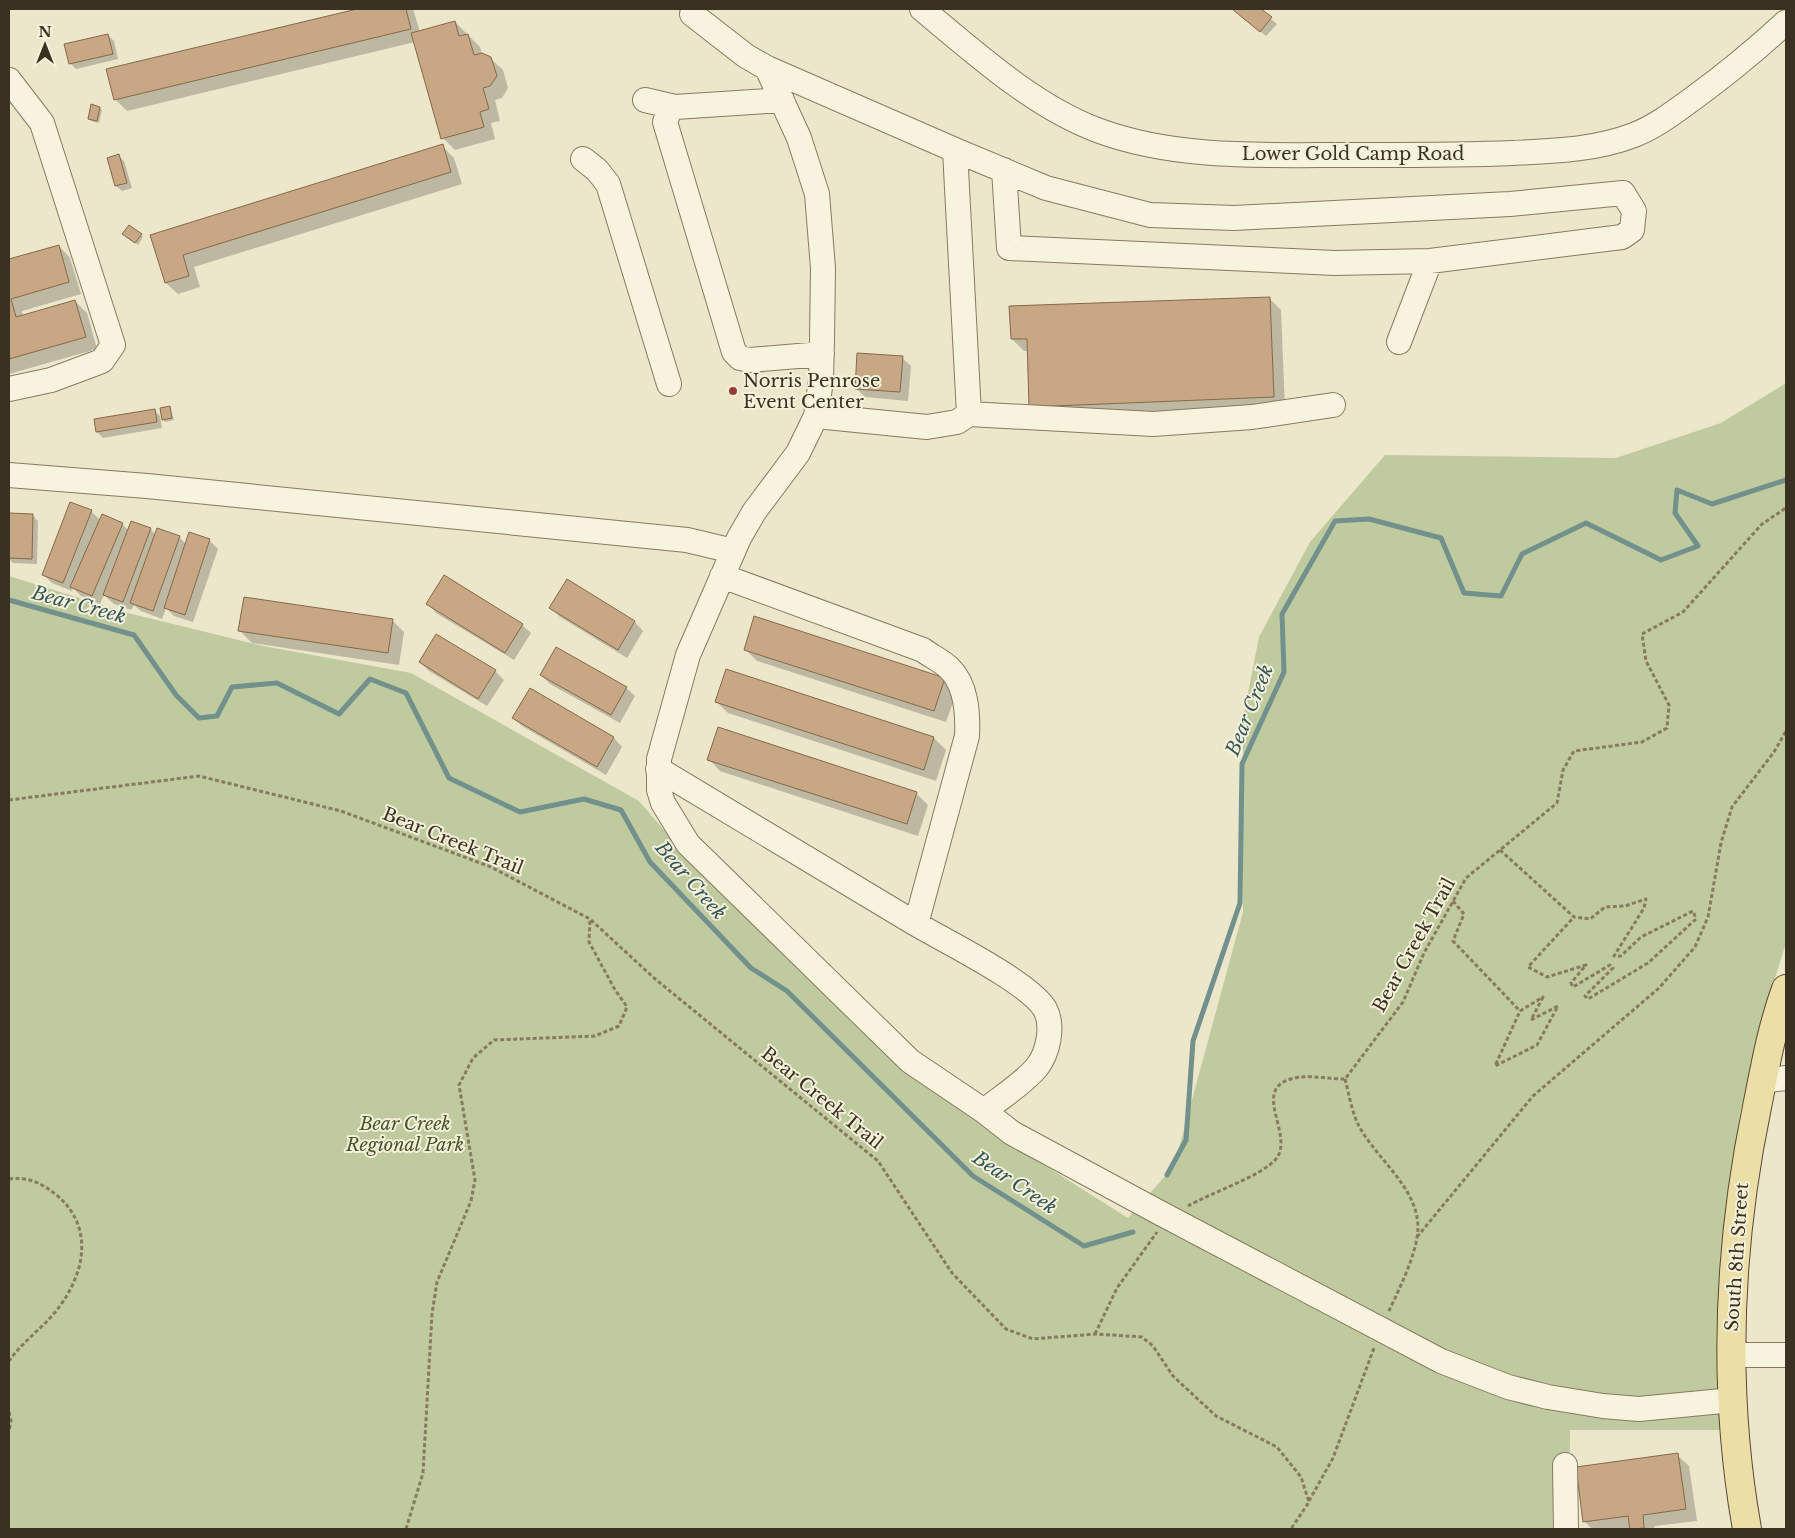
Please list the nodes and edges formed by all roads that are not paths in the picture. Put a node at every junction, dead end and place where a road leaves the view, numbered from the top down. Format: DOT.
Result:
graph roads {
  1 [pos="922,9"];
  2 [pos="692,14"];
  3 [pos="1786,22"];
  4 [pos="767,68"];
  5 [pos="9,80"];
  6 [pos="645,100"];
  7 [pos="782,100"];
  8 [pos="675,107"];
  9 [pos="955,150"];
  10 [pos="584,158"];
  11 [pos="1004,170"];
  12 [pos="1430,261"];
  13 [pos="1399,342"];
  14 [pos="822,354"];
  15 [pos="669,384"];
  16 [pos="9,389"];
  17 [pos="1333,404"];
  18 [pos="969,414"];
  19 [pos="816,416"];
  20 [pos="9,475"];
  21 [pos="733,551"];
  22 [pos="722,576"];
  23 [pos="658,769"];
  24 [pos="916,924"];
  25 [pos="1786,989"];
  26 [pos="1774,1079"];
  27 [pos="984,1111"];
  28 [pos="1730,1355"];
  29 [pos="1786,1355"];
  30 [pos="1733,1400"];
  31 [pos="1565,1465"];
  32 [pos="1566,1529"];
  33 [pos="1747,1529"];
  1 -- 3 [label="street, Lower Gold Camp Road"];
  2 -- 4 [label="street"];
  4 -- 7 [label="street"];
  4 -- 9 [label="street"];
  5 -- 16 [label="street"];
  6 -- 8 [label="street"];
  7 -- 8 [label="street"];
  7 -- 14 [label="street"];
  8 -- 14 [label="street"];
  9 -- 11 [label="street"];
  9 -- 18 [label="street"];
  10 -- 15 [label="street"];
  11 -- 12 [label="street"];
  11 -- 12 [label="street"];
  12 -- 13 [label="street"];
  14 -- 19 [label="street"];
  17 -- 18 [label="street"];
  18 -- 19 [label="street"];
  19 -- 21 [label="street"];
  20 -- 21 [label="street"];
  21 -- 22 [label="street"];
  22 -- 23 [label="street"];
  22 -- 24 [label="street"];
  23 -- 24 [label="street"];
  23 -- 27 [label="street"];
  24 -- 27 [label="street"];
  25 -- 26 [label="main road, South 8th Street"];
  26 -- 28 [label="main road, South 8th Street"];
  27 -- 30 [label="street"];
  28 -- 29 [label="street"];
  28 -- 30 [label="main road, South 8th Street"];
  30 -- 33 [label="main road, South 8th Street"];
  31 -- 32 [label="street"];
}
